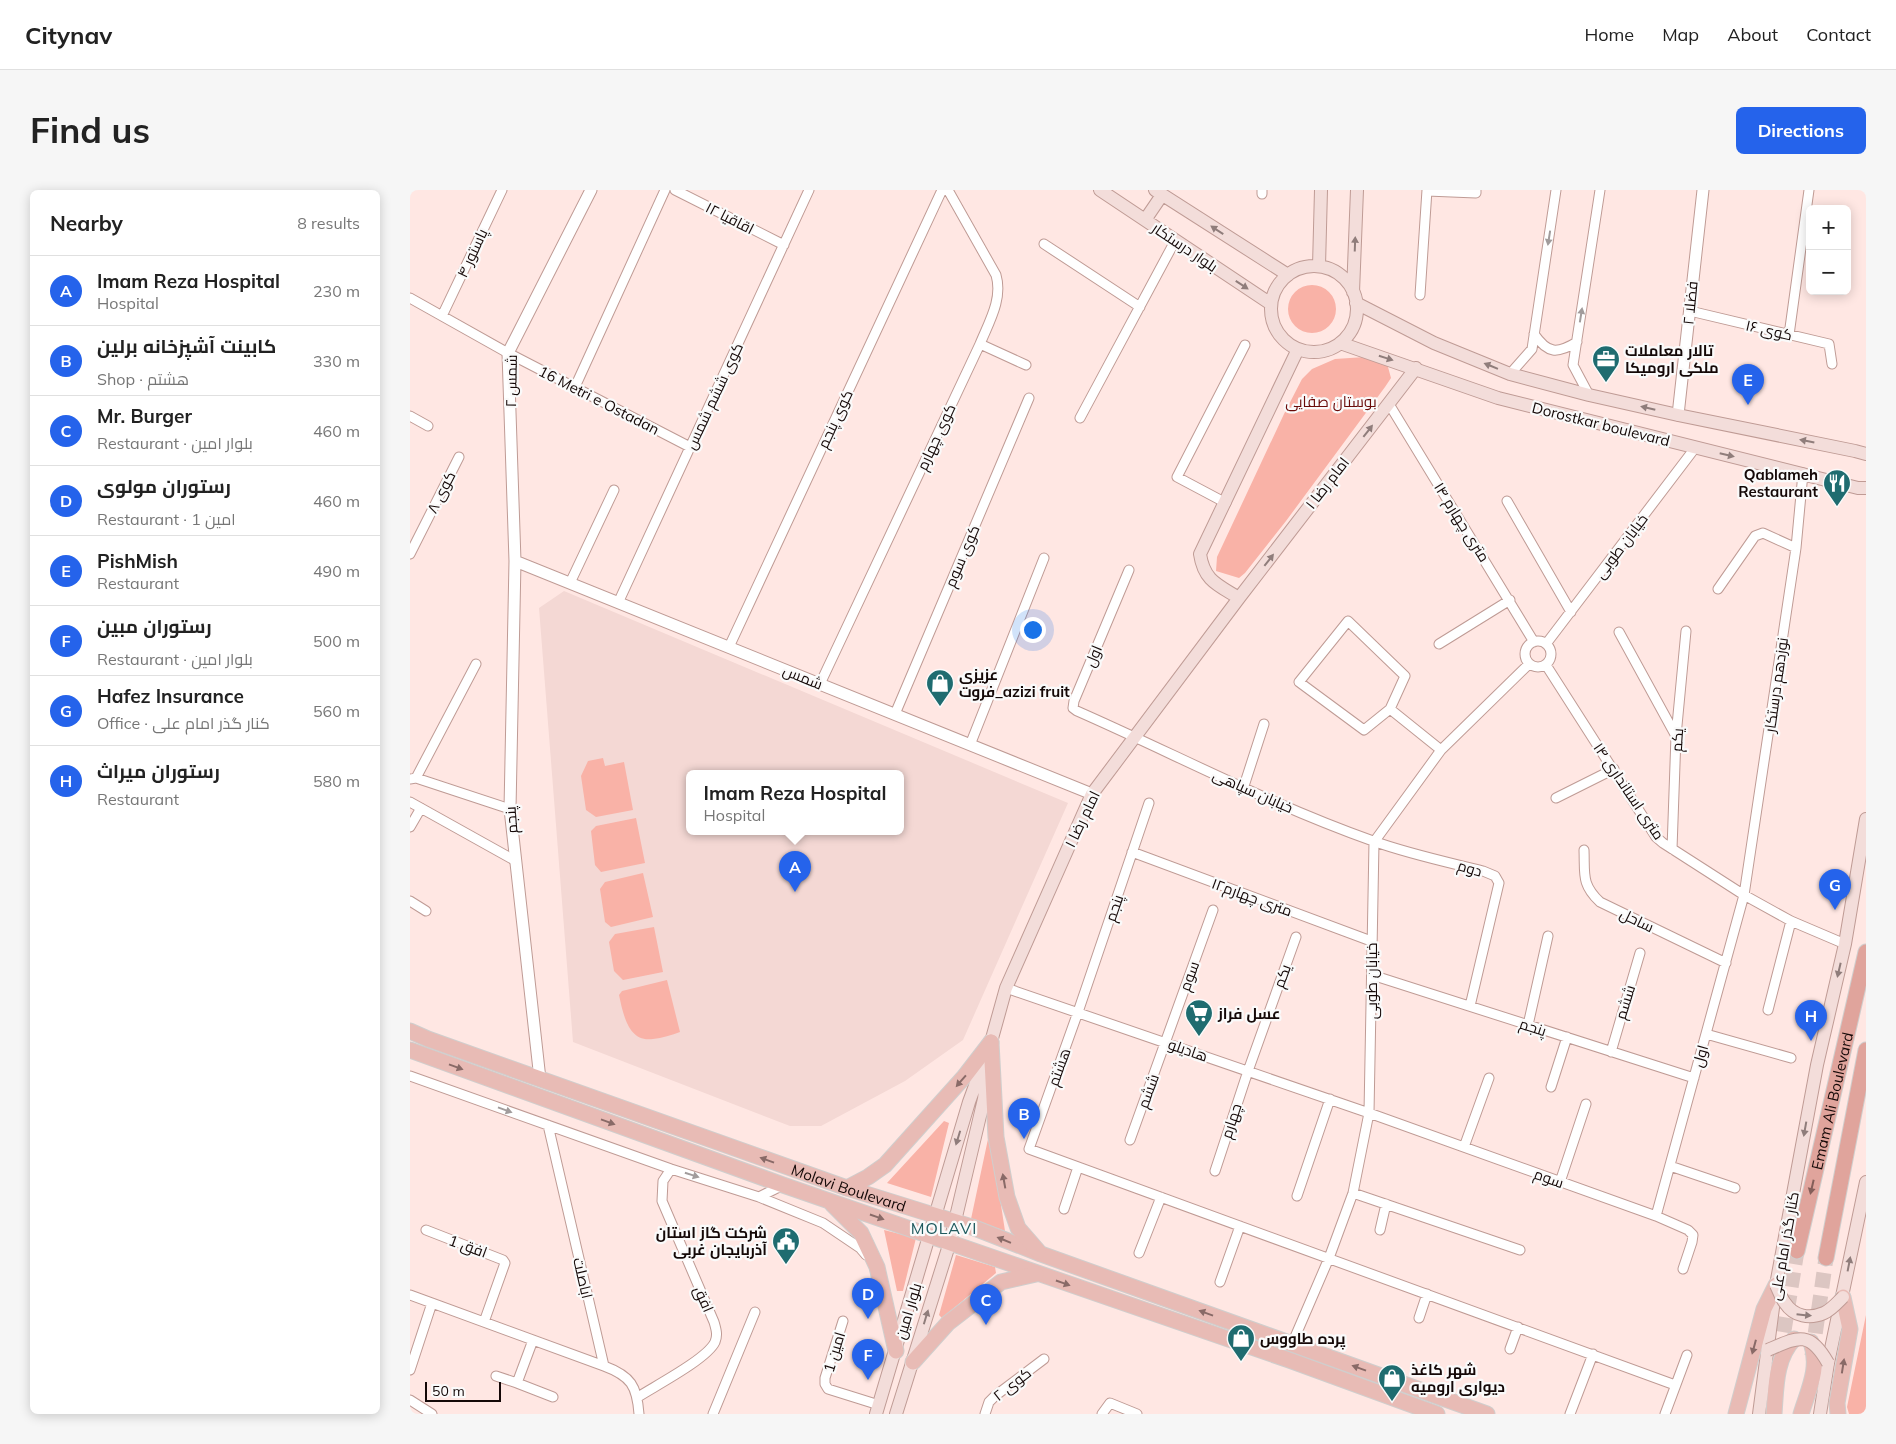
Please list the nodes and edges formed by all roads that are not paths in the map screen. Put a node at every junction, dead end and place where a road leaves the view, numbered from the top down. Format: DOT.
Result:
graph roads {
  1 [pos="502,190"];
  2 [pos="591,190"];
  3 [pos="664,190"];
  4 [pos="676,190"];
  5 [pos="809,190"];
  6 [pos="942,190"];
  7 [pos="948,190"];
  8 [pos="1100,190"];
  9 [pos="1322,190"];
  10 [pos="1356,190"];
  11 [pos="1427,190"];
  12 [pos="1556,190"];
  13 [pos="1600,190"];
  14 [pos="1703,190"];
  15 [pos="1809,190"];
  16 [pos="1160,192"];
  17 [pos="1476,192"];
  18 [pos="1145,220"];
  19 [pos="1175,241"];
  20 [pos="1044,244"];
  21 [pos="784,245"];
  22 [pos="1319,266"];
  23 [pos="1288,275"];
  24 [pos="1420,295"];
  25 [pos="410,298"];
  26 [pos="1355,298"];
  27 [pos="1271,304"];
  28 [pos="1140,307"];
  29 [pos="1690,311"];
  30 [pos="442,316"];
  31 [pos="1534,334"];
  32 [pos="1789,335"];
  33 [pos="1577,342"];
  34 [pos="1340,343"];
  35 [pos="980,344"];
  36 [pos="1245,345"];
  37 [pos="1298,349"];
  38 [pos="508,353"];
  39 [pos="1832,364"];
  40 [pos="1026,365"];
  41 [pos="1416,368"];
  42 [pos="1510,374"];
  43 [pos="575,387"];
  44 [pos="1589,395"];
  45 [pos="1029,398"];
  46 [pos="1389,404"];
  47 [pos="1678,415"];
  48 [pos="410,416"];
  49 [pos="1080,418"];
  50 [pos="428,426"];
  51 [pos="690,447"];
  52 [pos="1695,448"];
  53 [pos="1862,451"];
  54 [pos="459,457"];
  55 [pos="1803,474"];
  56 [pos="614,490"];
  57 [pos="1863,490"];
  58 [pos="1507,502"];
  59 [pos="1226,503"];
  60 [pos="1796,548"];
  61 [pos="410,554"];
  62 [pos="1044,558"];
  63 [pos="514,561"];
  64 [pos="1129,570"];
  65 [pos="570,583"];
  66 [pos="1718,589"];
  67 [pos="1239,598"];
  68 [pos="1510,600"];
  69 [pos="618,603"];
  70 [pos="1571,612"];
  71 [pos="1686,631"];
  72 [pos="1619,632"];
  73 [pos="1534,642"];
  74 [pos="1439,644"];
  75 [pos="1546,644"];
  76 [pos="728,647"];
  77 [pos="476,664"];
  78 [pos="1529,664"];
  79 [pos="1546,665"];
  80 [pos="820,684"];
  81 [pos="1390,709"];
  82 [pos="895,714"];
  83 [pos="1264,724"];
  84 [pos="1135,736"];
  85 [pos="1676,736"];
  86 [pos="970,745"];
  87 [pos="1441,750"];
  88 [pos="1614,769"];
  89 [pos="413,778"];
  90 [pos="1243,789"];
  91 [pos="1092,794"];
  92 [pos="1556,798"];
  93 [pos="410,802"];
  94 [pos="1149,803"];
  95 [pos="421,808"];
  96 [pos="510,809"];
  97 [pos="1866,819"];
  98 [pos="410,827"];
  99 [pos="1374,842"];
  100 [pos="1672,849"];
  101 [pos="1584,850"];
  102 [pos="1132,852"];
  103 [pos="514,860"];
  104 [pos="1744,896"];
  105 [pos="410,901"];
  106 [pos="1213,910"];
  107 [pos="426,911"];
  108 [pos="1791,921"];
  109 [pos="1548,936"];
  110 [pos="1296,938"];
  111 [pos="1371,941"];
  112 [pos="1845,944"];
  113 [pos="1866,952"];
  114 [pos="1640,953"];
  115 [pos="1726,962"];
  116 [pos="1372,975"];
  117 [pos="1006,988"];
  118 [pos="1470,1006"];
  119 [pos="1768,1010"];
  120 [pos="1078,1012"];
  121 [pos="1528,1025"];
  122 [pos="410,1030"];
  123 [pos="1706,1034"];
  124 [pos="1567,1038"];
  125 [pos="428,1039"];
  126 [pos="990,1042"];
  127 [pos="1165,1042"];
  128 [pos="1866,1050"];
  129 [pos="1610,1052"];
  130 [pos="416,1053"];
  131 [pos="1791,1058"];
  132 [pos="1248,1071"];
  133 [pos="410,1076"];
  134 [pos="540,1078"];
  135 [pos="1489,1078"];
  136 [pos="1694,1078"];
  137 [pos="1551,1087"];
  138 [pos="1330,1099"];
  139 [pos="1586,1104"];
  140 [pos="1369,1113"];
  141 [pos="548,1126"];
  142 [pos="1130,1140"];
  143 [pos="1464,1147"];
  144 [pos="1670,1166"];
  145 [pos="1078,1167"];
  146 [pos="671,1169"];
  147 [pos="1215,1171"];
  148 [pos="1560,1182"];
  149 [pos="1866,1182"];
  150 [pos="783,1185"];
  151 [pos="847,1188"];
  152 [pos="1735,1188"];
  153 [pos="1352,1193"];
  154 [pos="1297,1196"];
  155 [pos="1161,1197"];
  156 [pos="758,1198"];
  157 [pos="830,1201"];
  158 [pos="1386,1204"];
  159 [pos="1064,1209"];
  160 [pos="935,1215"];
  161 [pos="1656,1216"];
  162 [pos="955,1222"];
  163 [pos="1240,1226"];
  164 [pos="426,1230"];
  165 [pos="1380,1230"];
  166 [pos="931,1236"];
  167 [pos="950,1242"];
  168 [pos="1520,1250"];
  169 [pos="1797,1251"];
  170 [pos="1139,1253"];
  171 [pos="1041,1254"];
  172 [pos="1329,1258"];
  173 [pos="1826,1258"];
  174 [pos="877,1267"];
  175 [pos="1683,1269"];
  176 [pos="1036,1274"];
  177 [pos="1220,1282"];
  178 [pos="1776,1285"];
  179 [pos="1427,1294"];
  180 [pos="410,1295"];
  181 [pos="1843,1297"];
  182 [pos="432,1303"];
  183 [pos="755,1312"];
  184 [pos="1419,1318"];
  185 [pos="843,1321"];
  186 [pos="484,1322"];
  187 [pos="1518,1327"];
  188 [pos="1794,1339"];
  189 [pos="533,1340"];
  190 [pos="1811,1342"];
  191 [pos="1292,1344"];
  192 [pos="1510,1349"];
  193 [pos="1768,1350"];
  194 [pos="896,1352"];
  195 [pos="1593,1354"];
  196 [pos="1687,1355"];
  197 [pos="1044,1359"];
  198 [pos="912,1362"];
  199 [pos="1828,1363"];
  200 [pos="604,1366"];
  201 [pos="410,1370"];
  202 [pos="496,1376"];
  203 [pos="517,1383"];
  204 [pos="1676,1385"];
  205 [pos="553,1397"];
  206 [pos="638,1397"];
  207 [pos="410,1400"];
  208 [pos="878,1410"];
  209 [pos="432,1414"];
  210 [pos="639,1414"];
  211 [pos="713,1414"];
  212 [pos="896,1414"];
  213 [pos="985,1414"];
  214 [pos="1102,1414"];
  215 [pos="1137,1414"];
  216 [pos="1437,1414"];
  217 [pos="1487,1414"];
  218 [pos="1570,1414"];
  219 [pos="1665,1414"];
  220 [pos="1736,1414"];
  221 [pos="1759,1414"];
  222 [pos="1774,1414"];
  223 [pos="1801,1414"];
  224 [pos="1820,1414"];
  225 [pos="1838,1414"];
  1 -- 30 [label="street, پاستور ۴"];
  2 -- 38 [label="street, شمس ۲"];
  3 -- 43 [label="street"];
  4 -- 21 [label="street, اقاقیا ۱۲"];
  5 -- 21 [label="street, کوی ششم شمس"];
  6 -- 76 [label="street, کوی پنجم"];
  7 -- 35 [label="street, کوی چهارم"];
  8 -- 18 [label="main road, بلوار درستکار"];
  9 -- 22 [label="main road"];
  26 -- 10 [label="main road, one-way"];
  11 -- 17 [label="street"];
  11 -- 24 [label="street"];
  12 -- 31 [label="street, one-way"];
  33 -- 13 [label="street, one-way"];
  14 -- 29 [label="street, فضلا ۲"];
  15 -- 32 [label="street"];
  16 -- 18 [label="main road"];
  23 -- 16 [label="main road, بلوار درستکار, one-way"];
  18 -- 19 [label="main road, بلوار درستکار"];
  19 -- 27 [label="main road, بلوار درستکار, one-way"];
  19 -- 28 [label="street"];
  20 -- 28 [label="street"];
  21 -- 51 [label="street, کوی ششم شمس"];
  22 -- 23 [label="main road"];
  22 -- 26 [label="main road"];
  23 -- 27 [label="main road"];
  25 -- 30 [label="street, 16 Metri e Ostadan"];
  26 -- 34 [label="main road"];
  42 -- 26 [label="main road, Dorostkar boulevard, one-way"];
  27 -- 37 [label="main road"];
  28 -- 49 [label="street"];
  29 -- 32 [label="street, کوی ۱۶"];
  29 -- 47 [label="street, فضلا ۲"];
  30 -- 38 [label="street, 16 Metri e Ostadan"];
  31 -- 33 [label="street"];
  31 -- 42 [label="street"];
  32 -- 39 [label="street, کوی ۱۶"];
  33 -- 44 [label="street"];
  34 -- 37 [label="main road"];
  34 -- 41 [label="main road, Dorostkar boulevard, one-way"];
  35 -- 40 [label="street"];
  35 -- 80 [label="street, کوی چهارم"];
  36 -- 59 [label="street"];
  37 -- 59 [label="main road"];
  38 -- 43 [label="street, 16 Metri e Ostadan"];
  38 -- 63 [label="street, شمس ۲"];
  41 -- 46 [label="main road, امام رضا ۱"];
  41 -- 52 [label="main road, Dorostkar boulevard"];
  42 -- 44 [label="main road, Dorostkar boulevard"];
  43 -- 51 [label="street, 16 Metri e Ostadan"];
  47 -- 44 [label="main road, Dorostkar boulevard, one-way"];
  45 -- 82 [label="street, کوی سوم"];
  67 -- 46 [label="main road, امام رضا ۱, one-way"];
  46 -- 68 [label="street, ۱۴ متری چهارم"];
  53 -- 47 [label="main road, Dorostkar boulevard, one-way"];
  48 -- 50 [label="street"];
  51 -- 69 [label="street, کوی ششم شمس"];
  52 -- 55 [label="main road, Dorostkar boulevard, one-way"];
  52 -- 70 [label="street, خیابان طوبی"];
  54 -- 61 [label="street, کوی ۸"];
  55 -- 57 [label="main road, Dorostkar boulevard"];
  55 -- 60 [label="street, نوزدهم درستکار"];
  56 -- 65 [label="street"];
  58 -- 70 [label="street"];
  59 -- 67 [label="main road"];
  60 -- 66 [label="street"];
  60 -- 104 [label="street, نوزدهم درستکار"];
  62 -- 86 [label="street"];
  63 -- 65 [label="street, شمس"];
  63 -- 96 [label="street, پنجم"];
  64 -- 84 [label="street, اول"];
  65 -- 69 [label="street, شمس"];
  67 -- 84 [label="main road, امام رضا ۱"];
  68 -- 73 [label="street, ۱۴ متری چهارم"];
  68 -- 74 [label="street"];
  69 -- 76 [label="street, شمس"];
  70 -- 75 [label="street, خیابان طوبی"];
  71 -- 85 [label="street, یکم"];
  72 -- 85 [label="street"];
  73 -- 75 [label="street"];
  73 -- 78 [label="street"];
  75 -- 79 [label="street"];
  76 -- 80 [label="street, شمس"];
  77 -- 89 [label="street"];
  78 -- 79 [label="street"];
  78 -- 87 [label="street"];
  79 -- 88 [label="street, ۱۴ متری استانداری"];
  80 -- 82 [label="street, شمس"];
  81 -- 81 [label="street"];
  81 -- 87 [label="street"];
  82 -- 86 [label="street, شمس"];
  83 -- 90 [label="street"];
  84 -- 90 [label="street, خیابان سپاهی"];
  84 -- 91 [label="main road, امام رضا ۱"];
  85 -- 100 [label="street, یکم"];
  86 -- 91 [label="street, شمس"];
  87 -- 99 [label="street"];
  88 -- 92 [label="street"];
  88 -- 100 [label="street, ۱۴ متری استانداری"];
  89 -- 96 [label="street"];
  90 -- 99 [label="street, خیابان سپاهی"];
  91 -- 117 [label="main road, امام رضا ۱"];
  93 -- 95 [label="street"];
  94 -- 102 [label="street, پنجم"];
  95 -- 98 [label="street"];
  95 -- 103 [label="street"];
  96 -- 103 [label="street, پنجم"];
  97 -- 112 [label="main road, کنار گذر امام علی"];
  99 -- 111 [label="street, خیابان طوبی"];
  99 -- 118 [label="street, دوم"];
  100 -- 104 [label="street, ۱۴ متری استانداری"];
  101 -- 115 [label="street, ساحل"];
  102 -- 111 [label="street, ۱۲متری چهارم"];
  102 -- 120 [label="street, پنجم"];
  103 -- 134 [label="street, پنجم"];
  104 -- 108 [label="street, ۱۴ متری استانداری"];
  104 -- 115 [label="street, اول"];
  105 -- 107 [label="street"];
  106 -- 127 [label="street, سوم"];
  108 -- 112 [label="street, ۱۴ متری استانداری"];
  108 -- 119 [label="street"];
  109 -- 121 [label="street"];
  110 -- 132 [label="street, یکم"];
  111 -- 116 [label="street, خیابان طوبی"];
  112 -- 178 [label="main road, کنار گذر امام علی, one-way"];
  113 -- 169 [label="highway, Emam Ali Boulevard, one-way"];
  114 -- 129 [label="street, ششم"];
  115 -- 123 [label="street, اول"];
  116 -- 118 [label="street, پنجم"];
  116 -- 140 [label="street, خیابان طوبی"];
  117 -- 120 [label="street, هادیلو"];
  117 -- 126 [label="main road, امام رضا ۱"];
  118 -- 121 [label="street, پنجم"];
  120 -- 127 [label="street, هادیلو"];
  120 -- 145 [label="street, هشتم"];
  121 -- 124 [label="street, پنجم"];
  122 -- 125 [label="main road, Molavi Boulevard"];
  123 -- 131 [label="street"];
  123 -- 136 [label="street, اول"];
  124 -- 129 [label="street, پنجم"];
  124 -- 137 [label="street"];
  125 -- 130 [label="main road"];
  125 -- 134 [label="main road, Molavi Boulevard"];
  126 -- 151 [label="main road, one-way"];
  126 -- 160 [label="main road, امام رضا ۱, one-way"];
  126 -- 162 [label="main road, امام رضا ۱"];
  171 -- 126 [label="main road, one-way"];
  127 -- 132 [label="street, هادیلو"];
  127 -- 142 [label="street, ششم"];
  128 -- 173 [label="highway, Emam Ali Boulevard"];
  129 -- 136 [label="street, پنجم"];
  130 -- 150 [label="main road, Molavi Boulevard, one-way"];
  132 -- 138 [label="street, هادیلو"];
  132 -- 147 [label="street, چهارم"];
  133 -- 141 [label="street, one-way"];
  151 -- 134 [label="main road, Molavi Boulevard, one-way"];
  135 -- 143 [label="street"];
  136 -- 144 [label="street, اول"];
  138 -- 140 [label="street, هادیلو"];
  138 -- 154 [label="street"];
  139 -- 148 [label="street"];
  140 -- 143 [label="street, سوم"];
  140 -- 153 [label="street, خیابان طوبی"];
  141 -- 146 [label="street"];
  141 -- 200 [label="street, اباصلت"];
  143 -- 148 [label="street, سوم"];
  144 -- 152 [label="street"];
  144 -- 161 [label="street, اول"];
  145 -- 155 [label="street"];
  145 -- 159 [label="street"];
  146 -- 156 [label="street, one-way"];
  146 -- 206 [label="street, افق"];
  148 -- 161 [label="street, سوم"];
  181 -- 149 [label="main road, one-way"];
  150 -- 156 [label="street"];
  150 -- 157 [label="main road, Molavi Boulevard"];
  151 -- 160 [label="main road, Molavi Boulevard"];
  153 -- 158 [label="street"];
  153 -- 172 [label="street, خیابان طوبی"];
  155 -- 163 [label="street"];
  155 -- 170 [label="street"];
  156 -- 174 [label="street"];
  157 -- 166 [label="main road, Molavi Boulevard, one-way"];
  157 -- 174 [label="main road"];
  158 -- 165 [label="street"];
  158 -- 168 [label="street"];
  160 -- 162 [label="main road, Molavi Boulevard"];
  160 -- 166 [label="main road, امام رضا ۱"];
  161 -- 175 [label="street, سوم"];
  162 -- 167 [label="main road, امام رضا ۱"];
  171 -- 162 [label="main road, Molavi Boulevard, one-way"];
  163 -- 172 [label="street"];
  163 -- 177 [label="street"];
  164 -- 186 [label="street, افق 1"];
  166 -- 167 [label="main road, Molavi Boulevard"];
  166 -- 194 [label="main road, بلوار امین"];
  167 -- 176 [label="main road, Molavi Boulevard"];
  198 -- 167 [label="main road, بلوار امین, one-way"];
  191 -- 171 [label="main road, Molavi Boulevard, one-way"];
  172 -- 179 [label="street"];
  172 -- 191 [label="street, خیابان طوبی"];
  174 -- 194 [label="main road"];
  176 -- 198 [label="main road"];
  176 -- 216 [label="main road, Molavi Boulevard, one-way"];
  178 -- 181 [label="main road, one-way, bridge"];
  178 -- 193 [label="main road, کنار گذر امام علی"];
  178 -- 220 [label="main road, one-way"];
  179 -- 184 [label="street"];
  179 -- 187 [label="street"];
  180 -- 182 [label="street"];
  181 -- 199 [label="main road"];
  225 -- 181 [label="main road, one-way"];
  182 -- 186 [label="street"];
  182 -- 201 [label="street"];
  183 -- 211 [label="street"];
  185 -- 208 [label="street, امین 1"];
  186 -- 189 [label="street"];
  187 -- 192 [label="street"];
  187 -- 195 [label="street"];
  188 -- 190 [label="main road, bridge"];
  188 -- 193 [label="main road, bridge"];
  188 -- 222 [label="main road"];
  189 -- 200 [label="street"];
  189 -- 203 [label="street"];
  190 -- 199 [label="main road, bridge"];
  190 -- 223 [label="main road"];
  217 -- 191 [label="main road, Molavi Boulevard, one-way"];
  193 -- 221 [label="main road, کنار گذر امام علی"];
  194 -- 208 [label="main road, بلوار امین"];
  195 -- 204 [label="street"];
  195 -- 218 [label="street"];
  196 -- 204 [label="street"];
  197 -- 213 [label="street, کوی ۲"];
  198 -- 212 [label="main road, بلوار امین"];
  199 -- 224 [label="main road"];
  200 -- 206 [label="street"];
  202 -- 203 [label="street"];
  203 -- 205 [label="street"];
  204 -- 219 [label="street"];
  206 -- 210 [label="street"];
  207 -- 209 [label="street"];
  214 -- 215 [label="street"];
}
